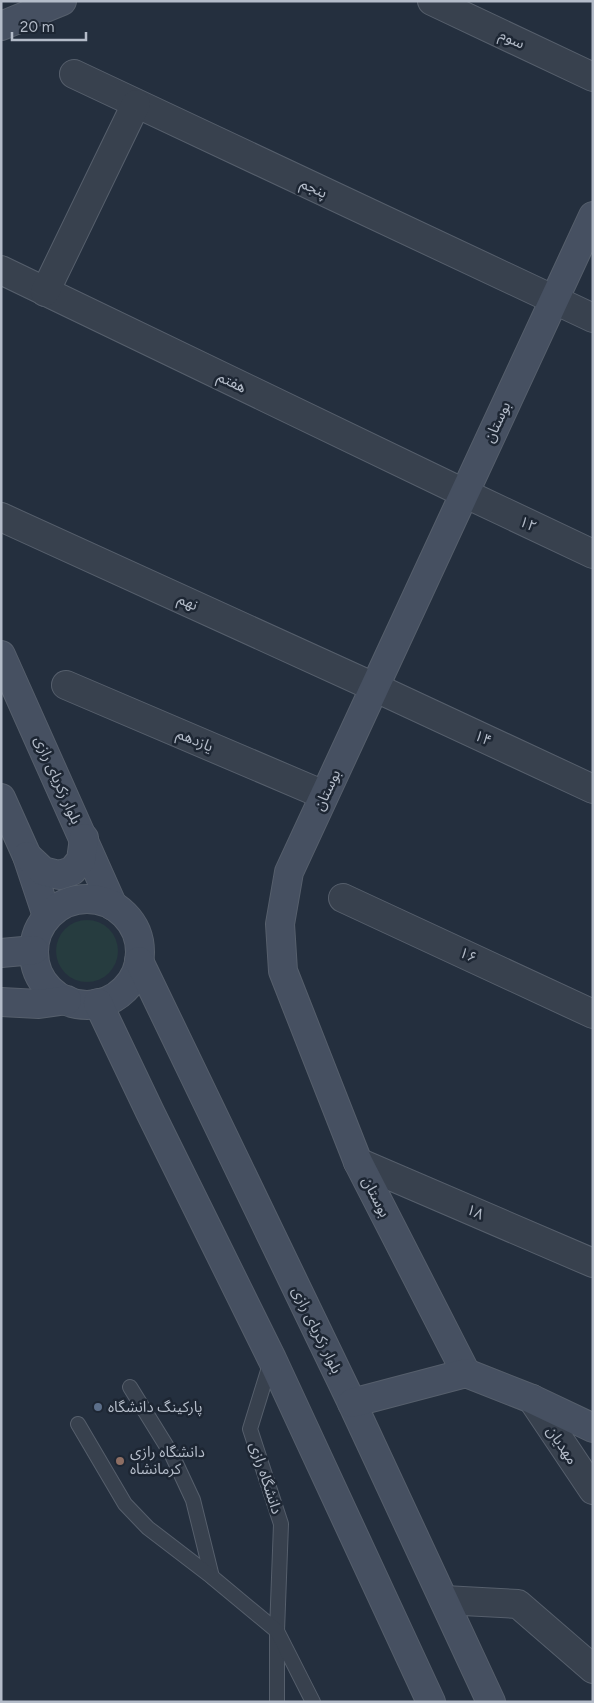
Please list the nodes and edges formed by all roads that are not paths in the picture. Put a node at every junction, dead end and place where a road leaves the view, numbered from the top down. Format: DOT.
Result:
graph roads {
  1 [pos="62,1"];
  2 [pos="432,1"];
  3 [pos="1,26"];
  4 [pos="74,74"];
  5 [pos="593,77"];
  6 [pos="136,104"];
  7 [pos="593,216"];
  8 [pos="1,270"];
  9 [pos="45,292"];
  10 [pos="554,300"];
  11 [pos="593,318"];
  12 [pos="464,494"];
  13 [pos="1,517"];
  14 [pos="593,554"];
  15 [pos="1,656"];
  16 [pos="66,685"];
  17 [pos="374,687"];
  18 [pos="593,789"];
  19 [pos="324,795"];
  20 [pos="1,798"];
  21 [pos="84,838"];
  22 [pos="27,856"];
  23 [pos="343,898"];
  24 [pos="113,906"];
  25 [pos="47,916"];
  26 [pos="34,950"];
  27 [pos="1,954"];
  28 [pos="138,961"];
  29 [pos="66,1000"];
  30 [pos="1,1002"];
  31 [pos="98,1003"];
  32 [pos="590,1003"];
  33 [pos="358,1162"];
  34 [pos="593,1263"];
  35 [pos="272,1359"];
  36 [pos="466,1373"];
  37 [pos="130,1387"];
  38 [pos="532,1399"];
  39 [pos="352,1403"];
  40 [pos="78,1424"];
  41 [pos="593,1428"];
  42 [pos="593,1490"];
  43 [pos="212,1577"];
  44 [pos="444,1600"];
  45 [pos="277,1631"];
  46 [pos="593,1669"];
  47 [pos="277,1702"];
  48 [pos="313,1702"];
  49 [pos="431,1702"];
  50 [pos="491,1702"];
  1 -- 3 [label="main road"];
  2 -- 5 [label="street, سوم"];
  4 -- 6 [label="street, پنجم"];
  6 -- 9 [label="street"];
  6 -- 10 [label="street, پنجم"];
  7 -- 10 [label="main road, بوستان"];
  8 -- 9 [label="street, هفتم"];
  9 -- 12 [label="street, هفتم"];
  10 -- 11 [label="street, پنجم"];
  10 -- 12 [label="main road, بوستان"];
  12 -- 14 [label="street, ۱۲"];
  12 -- 17 [label="main road, بوستان"];
  13 -- 17 [label="street, نهم"];
  15 -- 21 [label="main road, بلوار زکریای رازی"];
  16 -- 19 [label="street, یازدهم"];
  17 -- 18 [label="street, ۱۴"];
  17 -- 19 [label="main road, بوستان"];
  19 -- 33 [label="main road, بوستان"];
  20 -- 22 [label="main road"];
  21 -- 22 [label="main road"];
  21 -- 24 [label="main road, بلوار زکریای رازی"];
  22 -- 25 [label="main road"];
  23 -- 32 [label="street, ۱۶"];
  24 -- 25 [label="main road"];
  24 -- 28 [label="main road"];
  25 -- 26 [label="main road"];
  26 -- 27 [label="main road"];
  26 -- 29 [label="main road"];
  28 -- 31 [label="main road"];
  28 -- 39 [label="main road, بلوار زکریای رازی"];
  29 -- 30 [label="main road"];
  29 -- 31 [label="main road"];
  31 -- 35 [label="main road"];
  33 -- 34 [label="street, ۱۸"];
  33 -- 36 [label="main road, بوستان"];
  35 -- 45 [label="lane, دانشگاه رازی"];
  35 -- 49 [label="main road"];
  36 -- 38 [label="main road"];
  36 -- 39 [label="main road"];
  37 -- 43 [label="lane"];
  38 -- 41 [label="main road"];
  38 -- 42 [label="street, مهدیان"];
  39 -- 44 [label="main road, بلوار زکریای رازی"];
  40 -- 43 [label="lane"];
  43 -- 45 [label="lane"];
  44 -- 46 [label="street"];
  44 -- 50 [label="main road, بلوار زکریای رازی"];
  45 -- 47 [label="lane, دانشگاه رازی"];
  45 -- 48 [label="lane, دانشگاه رازی"];
}
